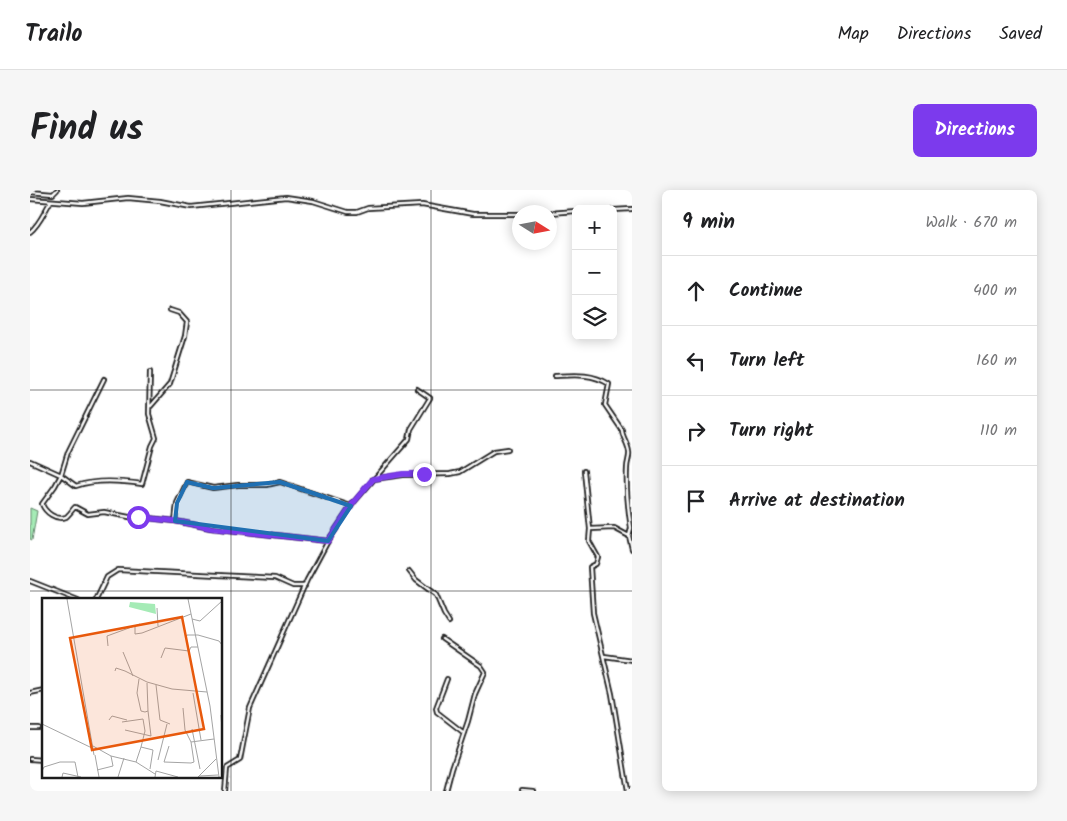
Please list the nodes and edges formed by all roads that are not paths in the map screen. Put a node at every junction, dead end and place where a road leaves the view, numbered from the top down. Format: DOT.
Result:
graph roads {
  1 [pos="57,190"];
  2 [pos="30,192"];
  3 [pos="30,199"];
  4 [pos="51,201"];
  5 [pos="632,209"];
  6 [pos="617,210"];
  7 [pos="572,211"];
  8 [pos="557,212"];
  9 [pos="512,214"];
  10 [pos="30,232"];
  11 [pos="170,310"];
  12 [pos="150,372"];
  13 [pos="556,376"];
  14 [pos="104,379"];
  15 [pos="417,389"];
  16 [pos="159,396"];
  17 [pos="151,398"];
  18 [pos="150,407"];
  19 [pos="508,449"];
  20 [pos="30,461"];
  21 [pos="584,471"];
  22 [pos="61,474"];
  23 [pos="373,479"];
  24 [pos="630,494"];
  25 [pos="351,506"];
  26 [pos="630,515"];
  27 [pos="175,521"];
  28 [pos="590,529"];
  29 [pos="629,536"];
  30 [pos="328,541"];
  31 [pos="632,549"];
  32 [pos="409,570"];
  33 [pos="30,580"];
  34 [pos="305,586"];
  35 [pos="73,598"];
  36 [pos="97,598"];
  37 [pos="450,622"];
  38 [pos="442,639"];
  39 [pos="604,656"];
  40 [pos="632,660"];
  41 [pos="448,679"];
  42 [pos="30,728"];
  43 [pos="39,728"];
  44 [pos="464,733"];
  45 [pos="222,768"];
  46 [pos="227,768"];
  47 [pos="522,790"];
  48 [pos="225,791"];
  49 [pos="446,791"];
  50 [pos="533,791"];
  51 [pos="628,791"];
  1 -- 2 [label="street"];
  3 -- 4 [label="street"];
  4 -- 9 [label="street"];
  4 -- 10 [label="street"];
  5 -- 6 [label="street"];
  7 -- 8 [label="street"];
  11 -- 16 [label="street"];
  12 -- 17 [label="street"];
  13 -- 24 [label="street"];
  14 -- 22 [label="street"];
  15 -- 23 [label="street"];
  16 -- 17 [label="street"];
  16 -- 18 [label="street"];
  17 -- 18 [label="street"];
  18 -- 22 [label="street"];
  19 -- 23 [label="street"];
  20 -- 22 [label="street"];
  21 -- 28 [label="street"];
  22 -- 27 [label="street"];
  23 -- 25 [label="street"];
  24 -- 26 [label="street"];
  25 -- 27 [label="street"];
  25 -- 30 [label="street"];
  26 -- 29 [label="street"];
  27 -- 30 [label="street"];
  28 -- 29 [label="street"];
  28 -- 39 [label="street"];
  29 -- 31 [label="street"];
  30 -- 34 [label="street"];
  32 -- 37 [label="street"];
  33 -- 35 [label="street"];
  34 -- 36 [label="street"];
  34 -- 46 [label="street"];
  38 -- 44 [label="street"];
  39 -- 40 [label="street"];
  39 -- 51 [label="street"];
  41 -- 44 [label="street"];
  42 -- 43 [label="street"];
  44 -- 49 [label="street"];
  45 -- 46 [label="street"];
  46 -- 48 [label="street"];
  47 -- 50 [label="street"];
}
